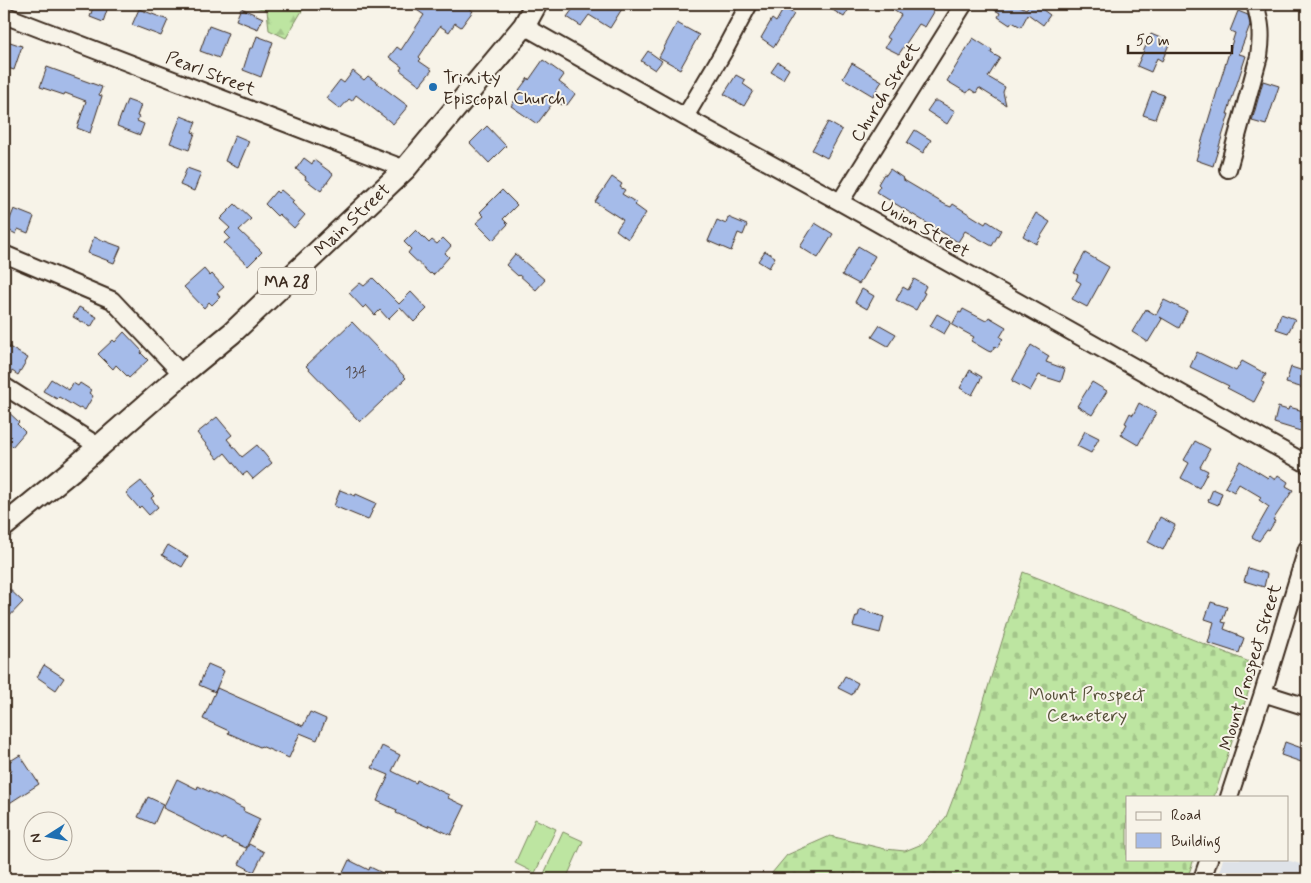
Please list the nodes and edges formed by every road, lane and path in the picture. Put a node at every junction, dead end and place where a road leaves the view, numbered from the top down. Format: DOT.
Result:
graph roads {
  1 [pos="536,4"];
  2 [pos="749,4"];
  3 [pos="964,4"];
  4 [pos="1255,4"];
  5 [pos="4,15"];
  6 [pos="524,26"];
  7 [pos="684,117"];
  8 [pos="405,168"];
  9 [pos="1228,169"];
  10 [pos="840,202"];
  11 [pos="4,254"];
  12 [pos="182,374"];
  13 [pos="4,386"];
  14 [pos="98,446"];
  15 [pos="1307,464"];
  16 [pos="4,526"];
  17 [pos="1307,549"];
  18 [pos="1263,693"];
  19 [pos="1307,707"];
  20 [pos="1229,796"];
  21 [pos="1209,860"];
  22 [pos="1202,879"];
  1 -- 6 [label="main road, Main Street / MA 28"];
  2 -- 7 [label="street"];
  3 -- 10 [label="street, Church Street"];
  4 -- 9 [label="street"];
  5 -- 8 [label="street, Pearl Street"];
  6 -- 7 [label="street, Union Street"];
  6 -- 8 [label="main road, Main Street / MA 28"];
  7 -- 10 [label="street, Union Street"];
  8 -- 12 [label="main road, Main Street / MA 28"];
  10 -- 15 [label="street, Union Street"];
  11 -- 12 [label="street"];
  12 -- 14 [label="main road, Main Street / MA 28"];
  13 -- 14 [label="street"];
  14 -- 16 [label="main road, Main Street / MA 28"];
  17 -- 18 [label="street, Mount Prospect Street"];
  18 -- 19 [label="street"];
  18 -- 20 [label="street, Mount Prospect Street"];
  21 -- 22 [label="street"];
}
